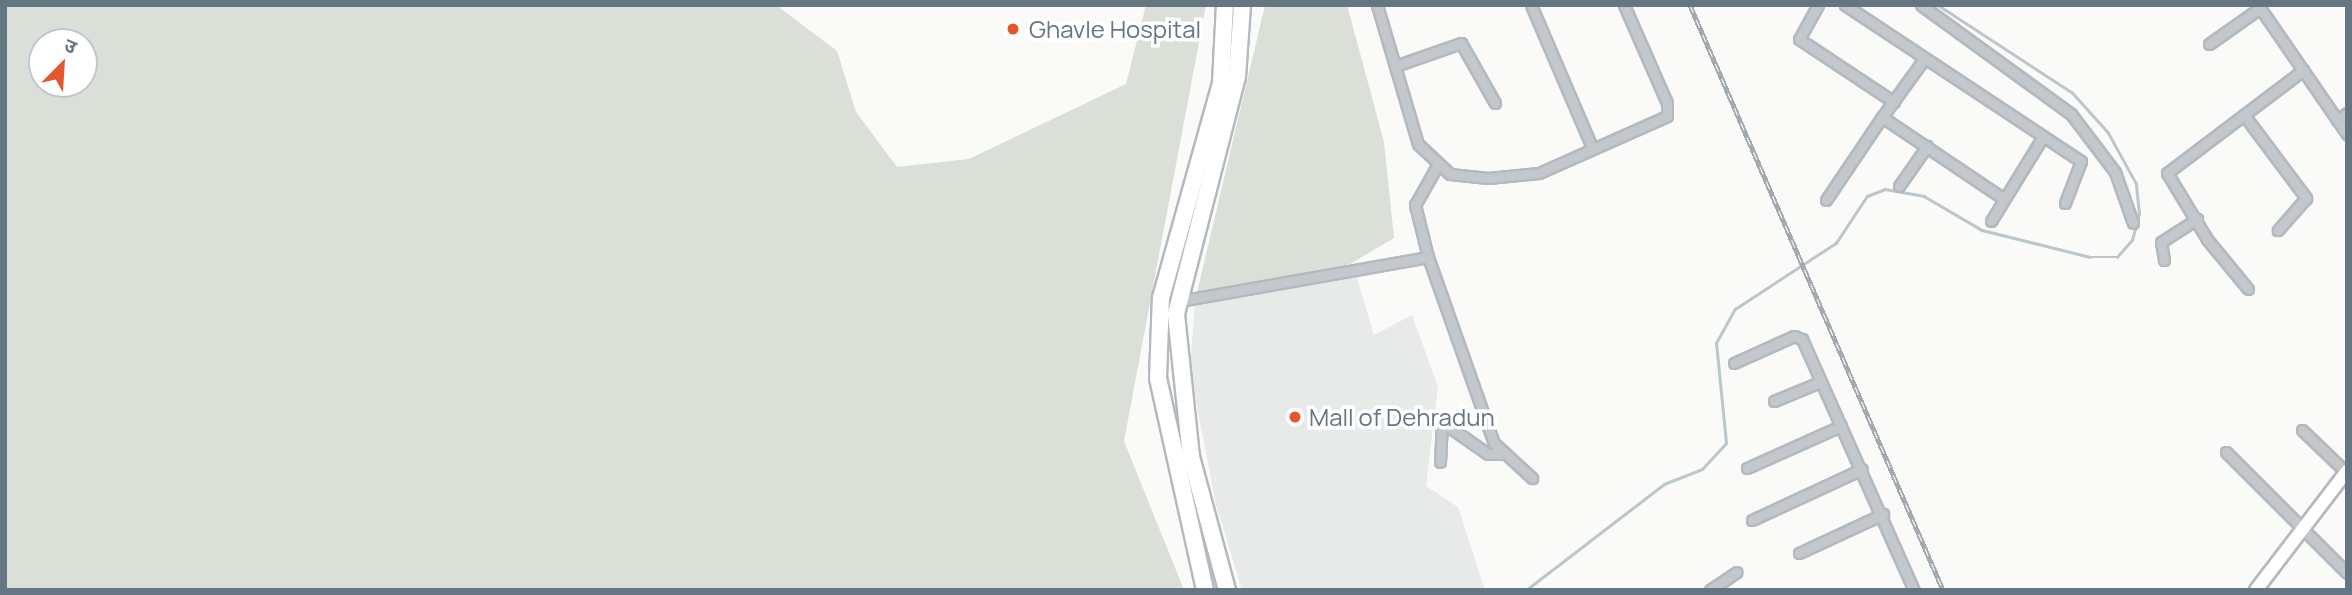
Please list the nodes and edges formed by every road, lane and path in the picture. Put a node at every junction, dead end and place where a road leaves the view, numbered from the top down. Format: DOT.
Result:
graph roads {
  1 [pos="1225,5"];
  2 [pos="1242,5"];
  3 [pos="1377,5"];
  4 [pos="1531,5"];
  5 [pos="1624,5"];
  6 [pos="1818,5"];
  7 [pos="1845,5"];
  8 [pos="1921,5"];
  9 [pos="2259,6"];
  10 [pos="2209,44"];
  11 [pos="1924,59"];
  12 [pos="1395,66"];
  13 [pos="2303,70"];
  14 [pos="1894,102"];
  15 [pos="1495,103"];
  16 [pos="2347,113"];
  17 [pos="2244,115"];
  18 [pos="1882,117"];
  19 [pos="2337,120"];
  20 [pos="2347,134"];
  21 [pos="2042,138"];
  22 [pos="1927,146"];
  23 [pos="1592,147"];
  24 [pos="1437,166"];
  25 [pos="1899,186"];
  26 [pos="2004,198"];
  27 [pos="1826,200"];
  28 [pos="2065,203"];
  29 [pos="2197,219"];
  30 [pos="1991,221"];
  31 [pos="2133,223"];
  32 [pos="2278,230"];
  33 [pos="1428,257"];
  34 [pos="2164,260"];
  35 [pos="2248,289"];
  36 [pos="1179,301"];
  37 [pos="1734,363"];
  38 [pos="1820,382"];
  39 [pos="1774,401"];
  40 [pos="1841,426"];
  41 [pos="2302,430"];
  42 [pos="2226,452"];
  43 [pos="1501,454"];
  44 [pos="1440,462"];
  45 [pos="1747,468"];
  46 [pos="1862,469"];
  47 [pos="2346,471"];
  48 [pos="1532,478"];
  49 [pos="1883,514"];
  50 [pos="1752,520"];
  51 [pos="2303,528"];
  52 [pos="1799,553"];
  53 [pos="1737,572"];
  54 [pos="2347,573"];
  55 [pos="1205,590"];
  56 [pos="1227,590"];
  57 [pos="1710,590"];
  58 [pos="1914,590"];
  59 [pos="2256,590"];
  1 -- 55 [label="highway"];
  2 -- 36 [label="highway"];
  3 -- 12 [label="street"];
  4 -- 23 [label="street"];
  5 -- 23 [label="street"];
  6 -- 14 [label="street"];
  7 -- 11 [label="street"];
  8 -- 31 [label="street"];
  9 -- 10 [label="street"];
  9 -- 13 [label="street"];
  11 -- 14 [label="street"];
  11 -- 21 [label="street"];
  12 -- 15 [label="street"];
  12 -- 24 [label="street"];
  13 -- 17 [label="street"];
  13 -- 19 [label="street"];
  14 -- 18 [label="street"];
  16 -- 19 [label="street"];
  17 -- 29 [label="street"];
  17 -- 32 [label="street"];
  18 -- 22 [label="street"];
  18 -- 27 [label="street"];
  19 -- 20 [label="street"];
  21 -- 26 [label="street"];
  21 -- 28 [label="street"];
  22 -- 25 [label="street"];
  22 -- 26 [label="street"];
  23 -- 24 [label="street"];
  24 -- 33 [label="street"];
  26 -- 30 [label="street"];
  29 -- 34 [label="street"];
  29 -- 35 [label="street"];
  33 -- 36 [label="street"];
  33 -- 43 [label="street"];
  36 -- 56 [label="highway"];
  37 -- 38 [label="street"];
  38 -- 39 [label="street"];
  38 -- 40 [label="street"];
  40 -- 45 [label="street"];
  40 -- 46 [label="street"];
  41 -- 47 [label="street"];
  42 -- 51 [label="street"];
  43 -- 44 [label="street"];
  43 -- 48 [label="street"];
  46 -- 49 [label="street"];
  46 -- 50 [label="street"];
  47 -- 51 [label="main road"];
  49 -- 52 [label="street"];
  49 -- 58 [label="street"];
  51 -- 54 [label="street"];
  51 -- 59 [label="main road"];
  53 -- 57 [label="street"];
}
